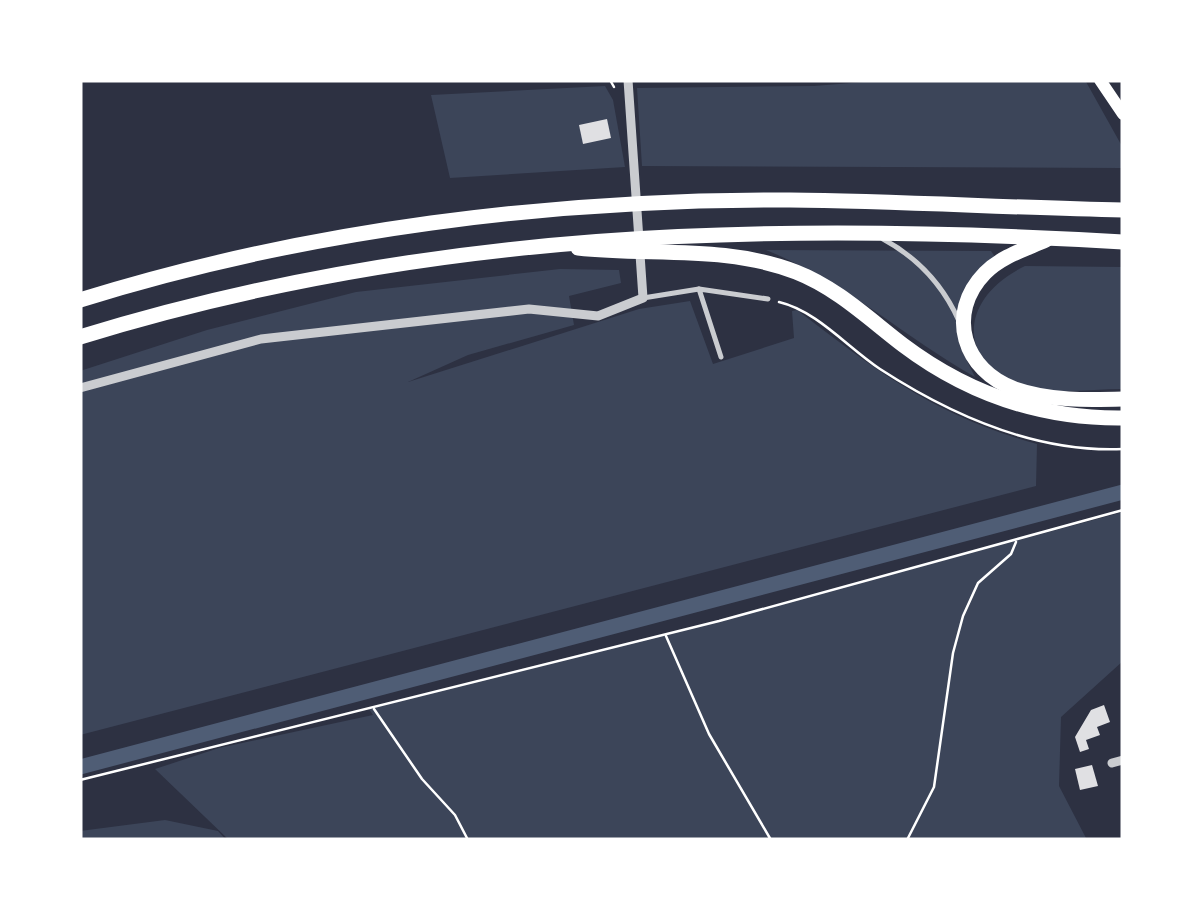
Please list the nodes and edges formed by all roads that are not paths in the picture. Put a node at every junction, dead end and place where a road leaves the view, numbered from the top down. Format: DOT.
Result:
graph roads {
  1 [pos="628,80"];
  2 [pos="1100,80"];
  3 [pos="1123,114"];
  4 [pos="1123,210"];
  5 [pos="872,233"];
  6 [pos="1050,238"];
  7 [pos="1123,242"];
  8 [pos="628,246"];
  9 [pos="700,289"];
  10 [pos="643,298"];
  11 [pos="768,299"];
  12 [pos="80,300"];
  13 [pos="962,329"];
  14 [pos="80,337"];
  15 [pos="721,357"];
  16 [pos="80,388"];
  17 [pos="1123,399"];
  18 [pos="1123,418"];
  1 -- 10 [label="street"];
  2 -- 3 [label="main road"];
  4 -- 12 [label="highway"];
  5 -- 6 [label="highway"];
  5 -- 8 [label="highway"];
  5 -- 13 [label="lane"];
  6 -- 7 [label="highway"];
  6 -- 13 [label="highway"];
  8 -- 14 [label="highway"];
  8 -- 18 [label="highway"];
  9 -- 10 [label="lane"];
  9 -- 11 [label="lane"];
  9 -- 15 [label="lane"];
  10 -- 16 [label="street"];
  13 -- 17 [label="highway"];
}
